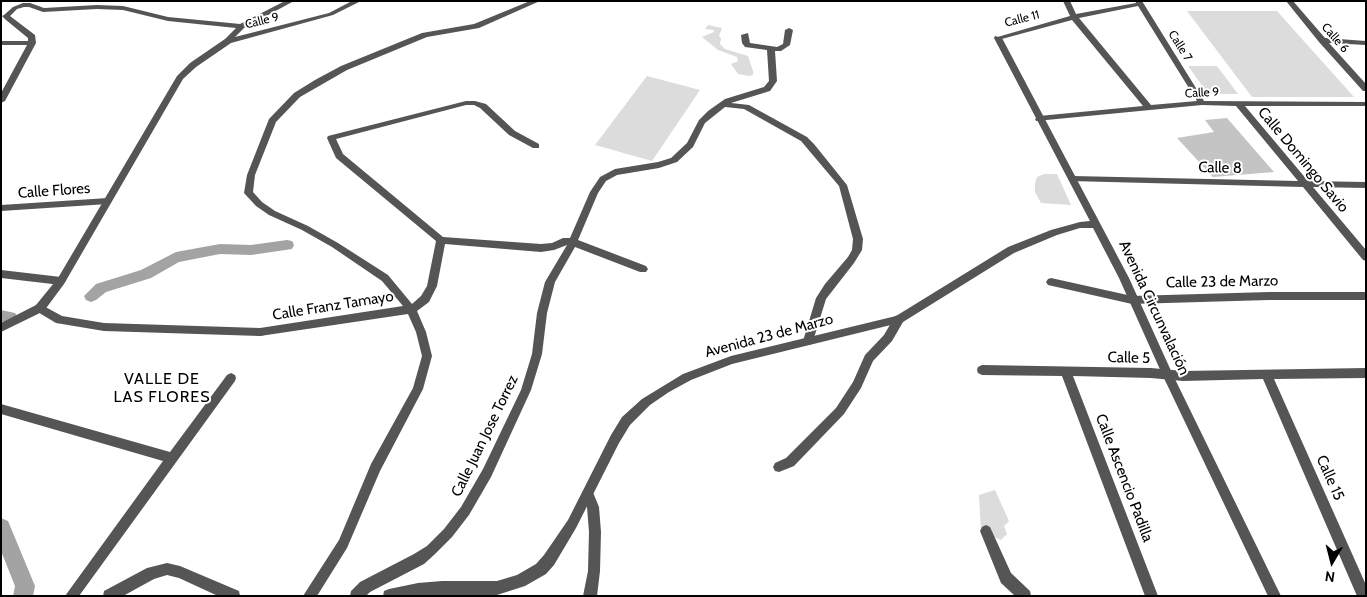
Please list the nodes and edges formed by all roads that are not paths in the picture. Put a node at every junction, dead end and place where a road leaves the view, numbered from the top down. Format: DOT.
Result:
graph roads {
  1 [pos="113,1"];
  2 [pos="291,1"];
  3 [pos="358,1"];
  4 [pos="537,1"];
  5 [pos="1066,1"];
  6 [pos="1289,1"];
  7 [pos="1139,3"];
  8 [pos="97,7"];
  9 [pos="1074,18"];
  10 [pos="241,26"];
  11 [pos="789,30"];
  12 [pos="745,35"];
  13 [pos="998,38"];
  14 [pos="1322,40"];
  15 [pos="228,41"];
  16 [pos="1,43"];
  17 [pos="32,43"];
  18 [pos="1366,43"];
  19 [pos="771,50"];
  20 [pos="1366,89"];
  21 [pos="1,102"];
  22 [pos="1202,103"];
  23 [pos="1238,103"];
  24 [pos="723,104"];
  25 [pos="1366,104"];
  26 [pos="1149,108"];
  27 [pos="1039,119"];
  28 [pos="536,146"];
  29 [pos="1073,179"];
  30 [pos="1305,183"];
  31 [pos="1366,185"];
  32 [pos="108,201"];
  33 [pos="1,208"];
  34 [pos="1096,224"];
  35 [pos="441,240"];
  36 [pos="573,242"];
  37 [pos="1366,257"];
  38 [pos="643,269"];
  39 [pos="1,274"];
  40 [pos="61,281"];
  41 [pos="1051,282"];
  42 [pos="1366,296"];
  43 [pos="1132,300"];
  44 [pos="40,308"];
  45 [pos="411,309"];
  46 [pos="899,319"];
  47 [pos="1,328"];
  48 [pos="808,342"];
  49 [pos="982,370"];
  50 [pos="1066,372"];
  51 [pos="1166,374"];
  52 [pos="1266,374"];
  53 [pos="1365,375"];
  54 [pos="231,378"];
  55 [pos="1,409"];
  56 [pos="171,458"];
  57 [pos="779,467"];
  58 [pos="588,494"];
  59 [pos="986,530"];
  60 [pos="71,596"];
  61 [pos="109,596"];
  62 [pos="234,596"];
  63 [pos="310,596"];
  64 [pos="356,596"];
  65 [pos="390,596"];
  66 [pos="590,596"];
  67 [pos="1025,596"];
  68 [pos="1152,596"];
  69 [pos="1275,596"];
  70 [pos="1364,596"];
  1 -- 8 [label="street"];
  2 -- 10 [label="street"];
  3 -- 15 [label="street, Calle 9"];
  4 -- 45 [label="street"];
  5 -- 9 [label="street"];
  6 -- 14 [label="street, Calle 6"];
  7 -- 9 [label="street, Calle 11"];
  7 -- 22 [label="street, Calle 7"];
  8 -- 10 [label="street"];
  8 -- 17 [label="street"];
  9 -- 13 [label="street, Calle 11"];
  9 -- 26 [label="street"];
  10 -- 15 [label="street"];
  11 -- 19 [label="street"];
  12 -- 19 [label="street"];
  13 -- 27 [label="street, Avenida Circunvalación"];
  14 -- 18 [label="street"];
  14 -- 20 [label="street, Calle 6"];
  15 -- 32 [label="street"];
  16 -- 17 [label="street"];
  17 -- 21 [label="street"];
  19 -- 24 [label="street"];
  22 -- 23 [label="street, Calle 9"];
  22 -- 26 [label="street, Calle 9"];
  23 -- 25 [label="street, Calle 9"];
  23 -- 30 [label="street, Calle Domingo Savio"];
  24 -- 36 [label="street, Calle Juan Jose Torrez"];
  24 -- 48 [label="street"];
  26 -- 27 [label="street, Calle 9"];
  27 -- 29 [label="street, Avenida Circunvalación"];
  28 -- 35 [label="street"];
  29 -- 30 [label="street, Calle 8"];
  29 -- 34 [label="street, Avenida Circunvalación"];
  30 -- 31 [label="street, Calle 8"];
  30 -- 37 [label="street, Calle Domingo Savio"];
  32 -- 33 [label="street, Calle Flores"];
  32 -- 40 [label="street"];
  34 -- 43 [label="street, Avenida Circunvalación"];
  34 -- 46 [label="street, Avenida 23 de Marzo"];
  35 -- 36 [label="street"];
  35 -- 45 [label="street"];
  36 -- 38 [label="street"];
  36 -- 64 [label="street, Calle Juan Jose Torrez"];
  39 -- 40 [label="street"];
  40 -- 44 [label="street"];
  41 -- 43 [label="street, Calle 23 de Marzo"];
  42 -- 43 [label="street, Calle 23 de Marzo"];
  43 -- 51 [label="street, Avenida Circunvalación"];
  44 -- 45 [label="street, Calle Franz Tamayo"];
  44 -- 47 [label="street"];
  45 -- 63 [label="street"];
  46 -- 48 [label="street, Avenida 23 de Marzo"];
  46 -- 57 [label="street"];
  48 -- 58 [label="street, Avenida 23 de Marzo"];
  49 -- 50 [label="street, Calle 5"];
  50 -- 51 [label="street, Calle 5"];
  50 -- 68 [label="street, Calle Ascencio Padilla"];
  51 -- 52 [label="street, Calle 5"];
  51 -- 69 [label="street, Avenida Circunvalación"];
  52 -- 53 [label="street, Calle 5"];
  52 -- 70 [label="street, Calle 15"];
  54 -- 56 [label="street"];
  55 -- 56 [label="street"];
  56 -- 60 [label="street"];
  58 -- 65 [label="street, Avenida 23 de Marzo"];
  58 -- 66 [label="street"];
  59 -- 67 [label="street"];
  61 -- 62 [label="street"];
}
